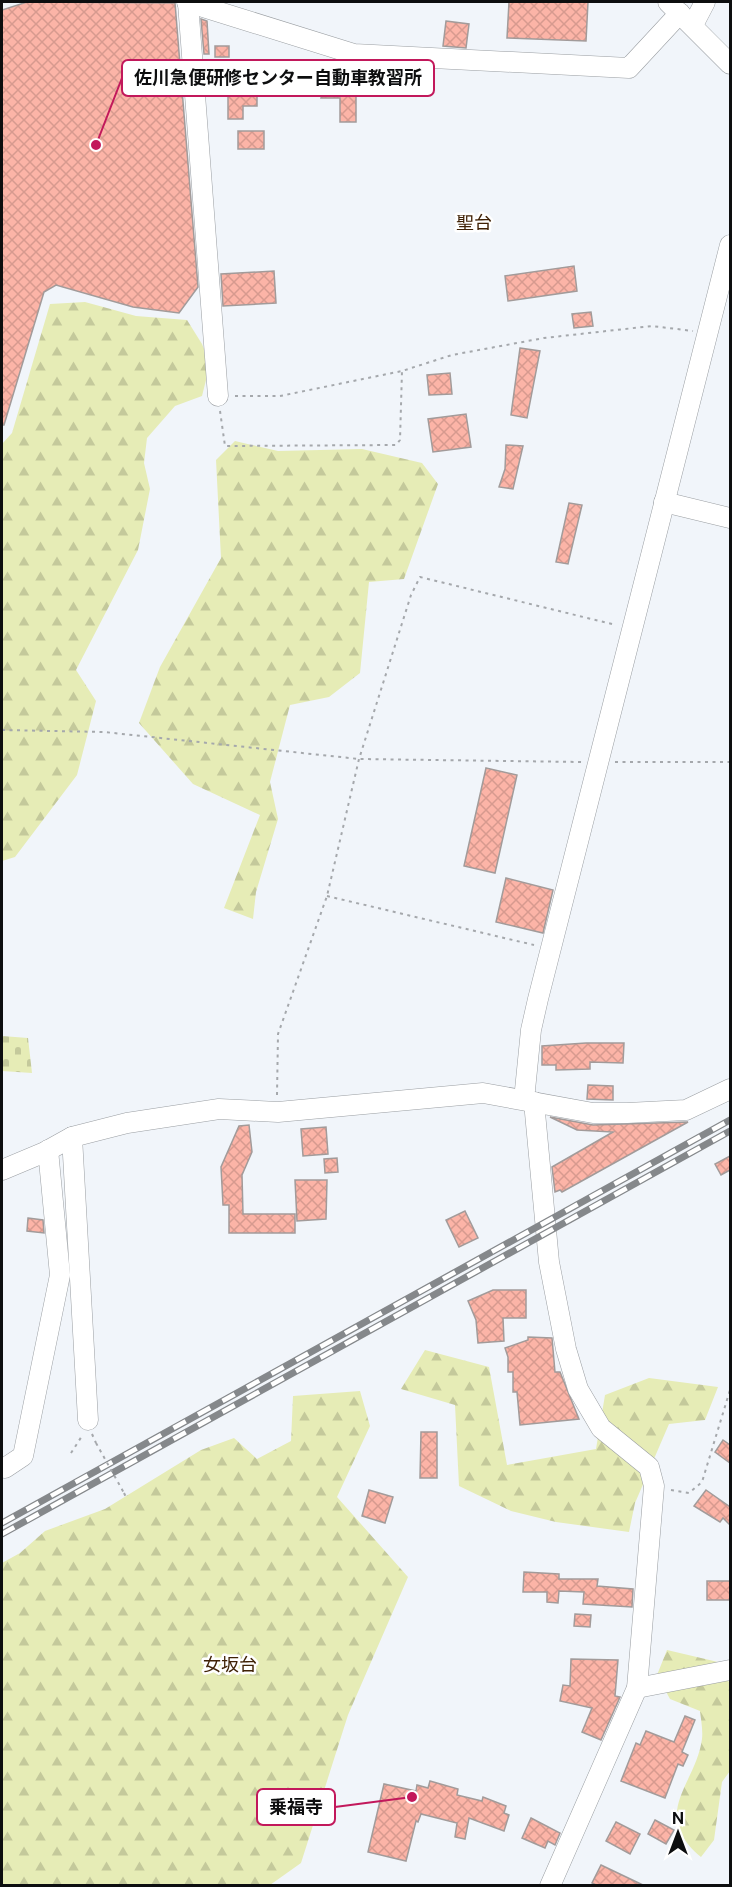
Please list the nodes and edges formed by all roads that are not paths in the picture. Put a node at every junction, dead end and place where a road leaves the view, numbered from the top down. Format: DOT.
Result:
graph roads {
  1 [pos="188,2"];
  2 [pos="705,2"];
  3 [pos="680,13"];
  4 [pos="730,64"];
  5 [pos="730,245"];
  6 [pos="218,396"];
  7 [pos="664,502"];
  8 [pos="730,518"];
  9 [pos="730,1089"];
  10 [pos="529,1101"];
  11 [pos="72,1137"];
  12 [pos="48,1150"];
  13 [pos="2,1170"];
  14 [pos="89,1428"];
  15 [pos="5,1468"];
  16 [pos="730,1670"];
  17 [pos="637,1688"];
  18 [pos="550,1886"];
  1 -- 3 [label="street"];
  1 -- 6 [label="street"];
  2 -- 3 [label="street"];
  3 -- 4 [label="street"];
  5 -- 7 [label="street"];
  7 -- 8 [label="street"];
  7 -- 10 [label="street"];
  9 -- 10 [label="street"];
  10 -- 11 [label="street"];
  10 -- 17 [label="street"];
  11 -- 12 [label="street"];
  11 -- 14 [label="street"];
  12 -- 13 [label="street"];
  12 -- 15 [label="street"];
  16 -- 17 [label="street"];
  17 -- 18 [label="street"];
}
